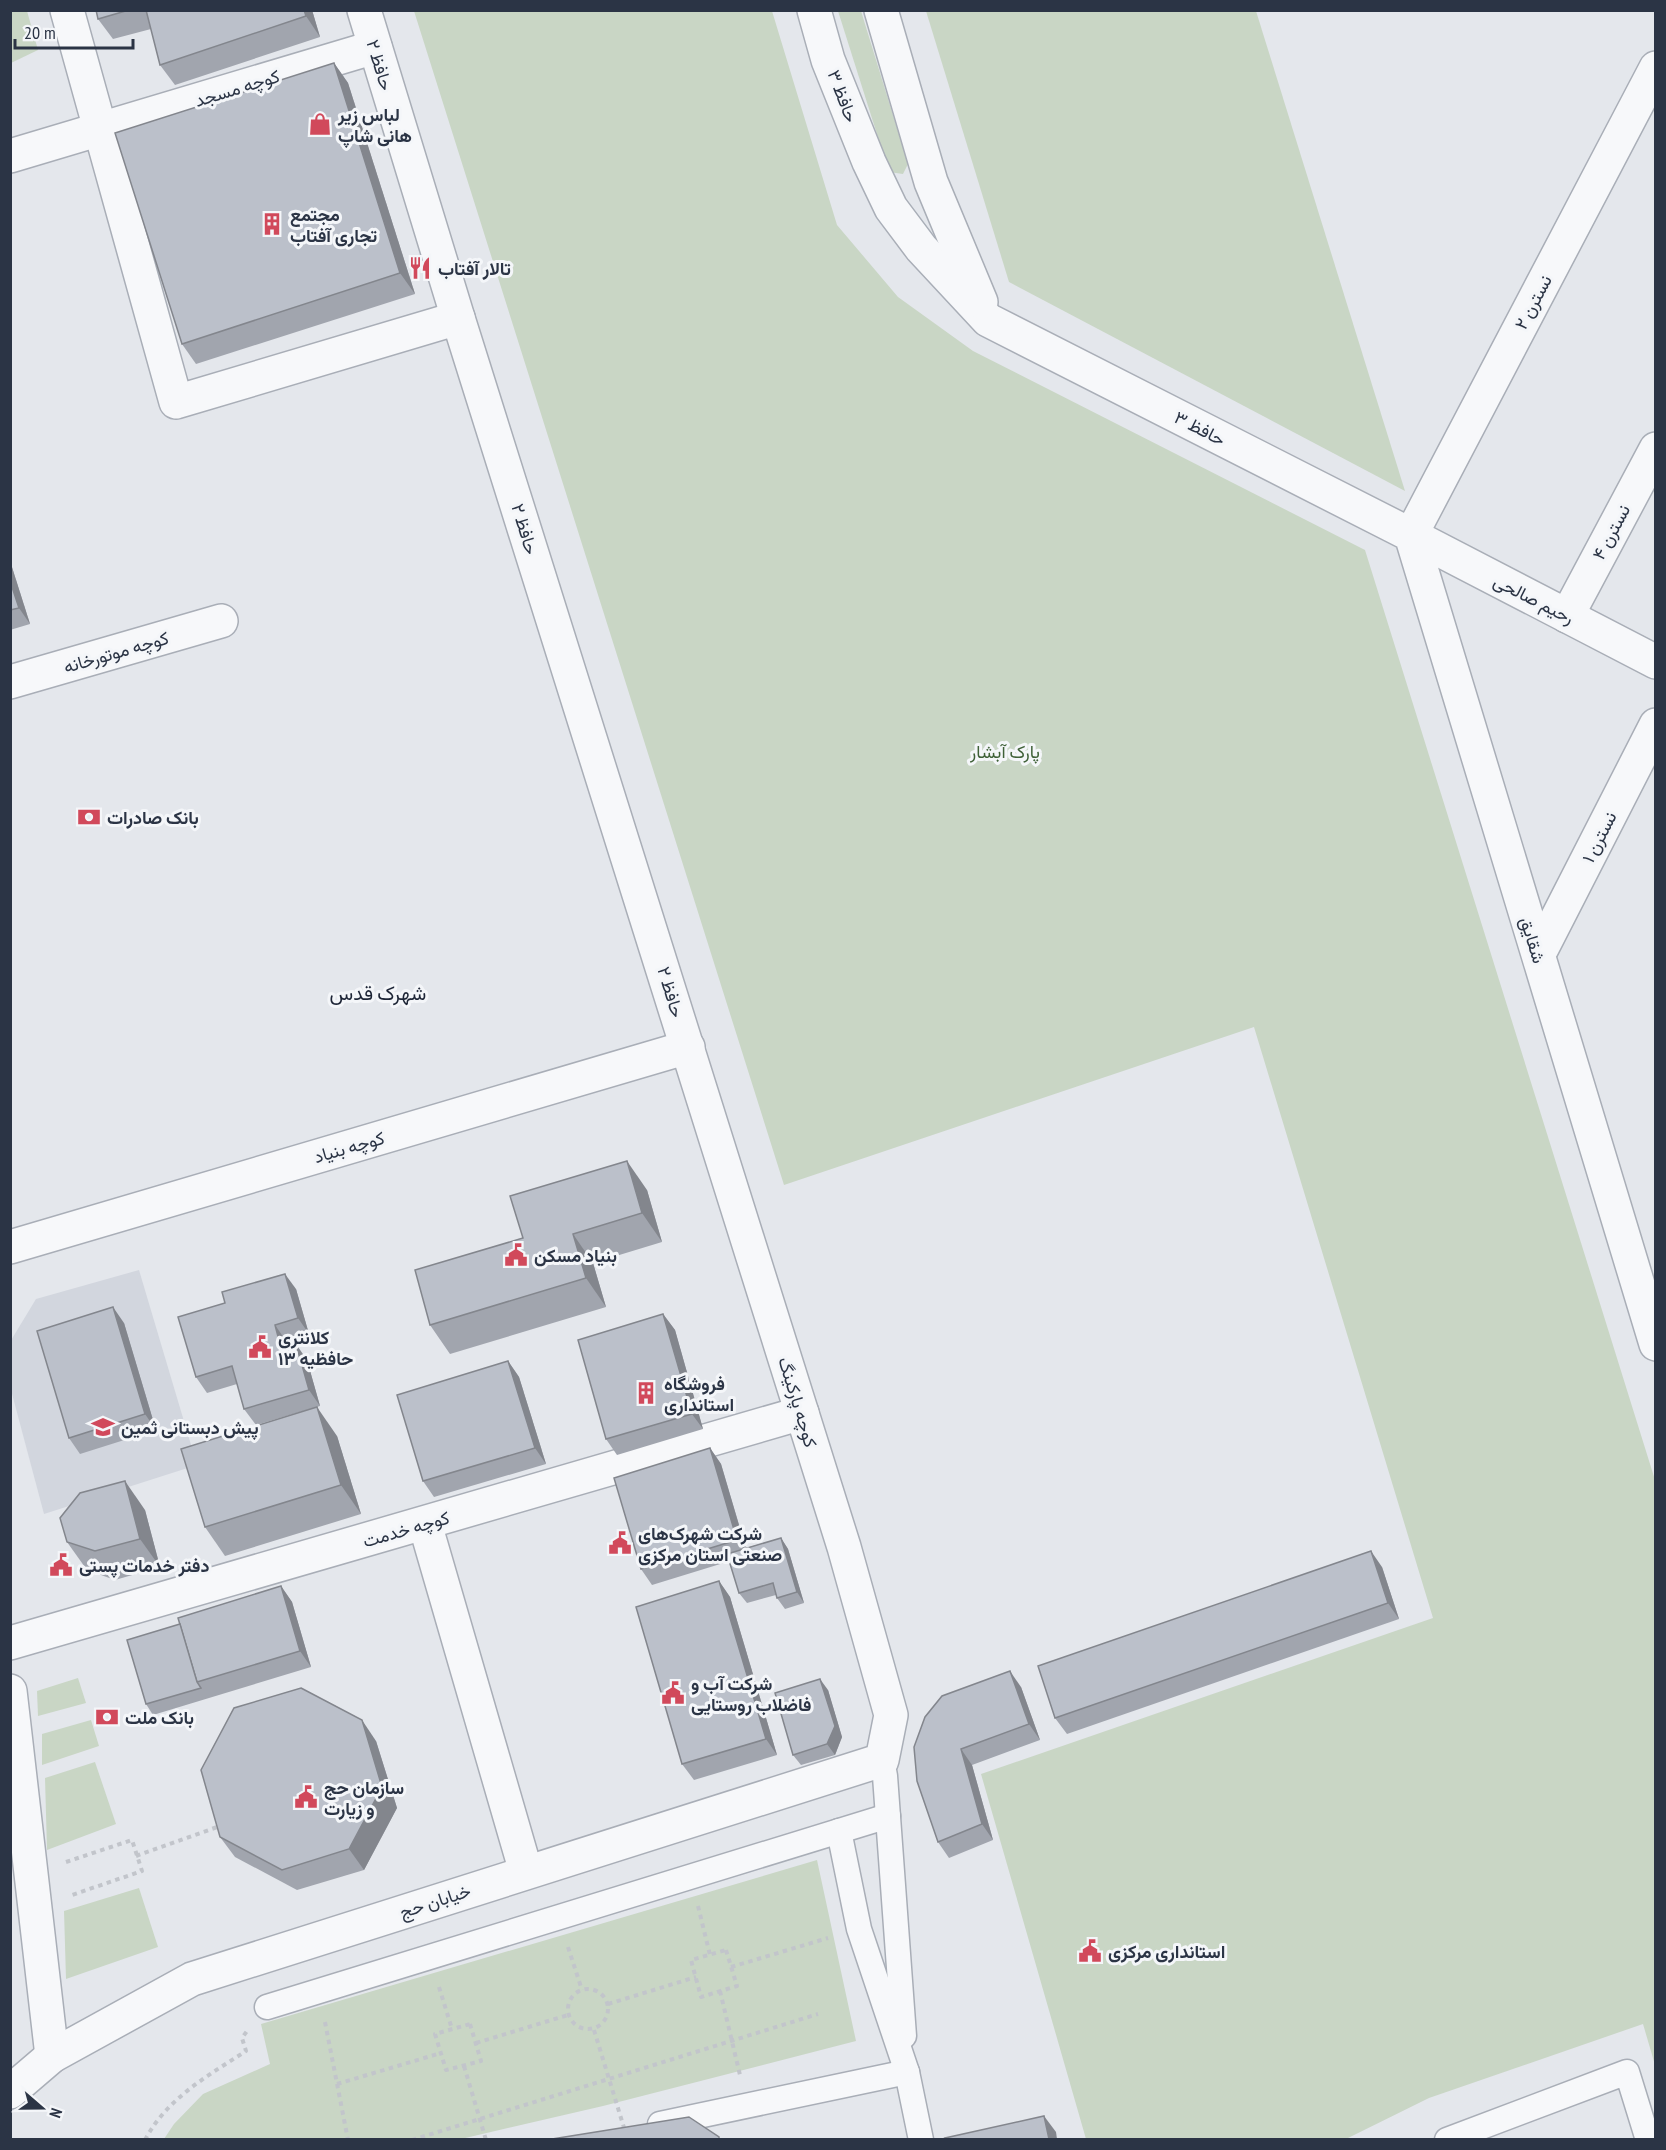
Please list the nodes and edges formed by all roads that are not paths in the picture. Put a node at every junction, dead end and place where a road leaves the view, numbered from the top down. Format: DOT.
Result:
graph roads {
  1 [pos="67,10"];
  2 [pos="364,10"];
  3 [pos="814,10"];
  4 [pos="881,10"];
  5 [pos="375,47"];
  6 [pos="1656,68"];
  7 [pos="100,129"];
  8 [pos="10,156"];
  9 [pos="458,318"];
  10 [pos="988,320"];
  11 [pos="1656,449"];
  12 [pos="1411,535"];
  13 [pos="1567,616"];
  14 [pos="221,621"];
  15 [pos="1656,662"];
  16 [pos="10,682"];
  17 [pos="1656,725"];
  18 [pos="1542,948"];
  19 [pos="688,1047"];
  20 [pos="10,1247"];
  21 [pos="1654,1326"];
  22 [pos="802,1413"];
  23 [pos="425,1524"];
  24 [pos="10,1643"];
  25 [pos="10,1691"];
  26 [pos="882,1760"];
  27 [pos="888,1816"];
  28 [pos="839,1831"];
  29 [pos="526,1872"];
  30 [pos="267,2007"];
  31 [pos="52,2056"];
  32 [pos="907,2072"];
  33 [pos="10,2092"];
  34 [pos="625,2131"];
  35 [pos="921,2139"];
  36 [pos="1447,2139"];
  37 [pos="1648,2139"];
  1 -- 7 [label="street"];
  2 -- 5 [label="street, حافظ ۲"];
  3 -- 10 [label="street, حافظ ۳"];
  4 -- 10 [label="street"];
  5 -- 7 [label="street, کوچه مسجد"];
  5 -- 9 [label="street, حافظ ۲"];
  6 -- 12 [label="street, نسترن ۲"];
  7 -- 8 [label="street, کوچه مسجد"];
  7 -- 9 [label="street"];
  9 -- 19 [label="street, حافظ ۲"];
  10 -- 12 [label="street, حافظ ۳"];
  11 -- 13 [label="street, نسترن ۴"];
  12 -- 13 [label="street, رحیم صالحی"];
  12 -- 21 [label="street, شقایق"];
  13 -- 15 [label="street, رحیم صالحی"];
  14 -- 16 [label="street, کوچه موتورخانه"];
  17 -- 18 [label="street, نسترن ۱"];
  19 -- 20 [label="street, کوچه بنیاد"];
  19 -- 22 [label="street, کوچه پارکینگ"];
  22 -- 23 [label="street, کوچه خدمت"];
  22 -- 26 [label="street, کوچه پارکینگ"];
  23 -- 24 [label="street, کوچه خدمت"];
  23 -- 29 [label="street"];
  25 -- 31 [label="street"];
  26 -- 27 [label="lane"];
  26 -- 29 [label="street, خیابان حج"];
  27 -- 28 [label="lane"];
  27 -- 32 [label="lane"];
  28 -- 30 [label="lane"];
  28 -- 32 [label="lane"];
  29 -- 31 [label="street, خیابان حج"];
  31 -- 33 [label="street, خیابان حج"];
  32 -- 34 [label="lane"];
  32 -- 35 [label="lane"];
  36 -- 37 [label="lane"];
}
